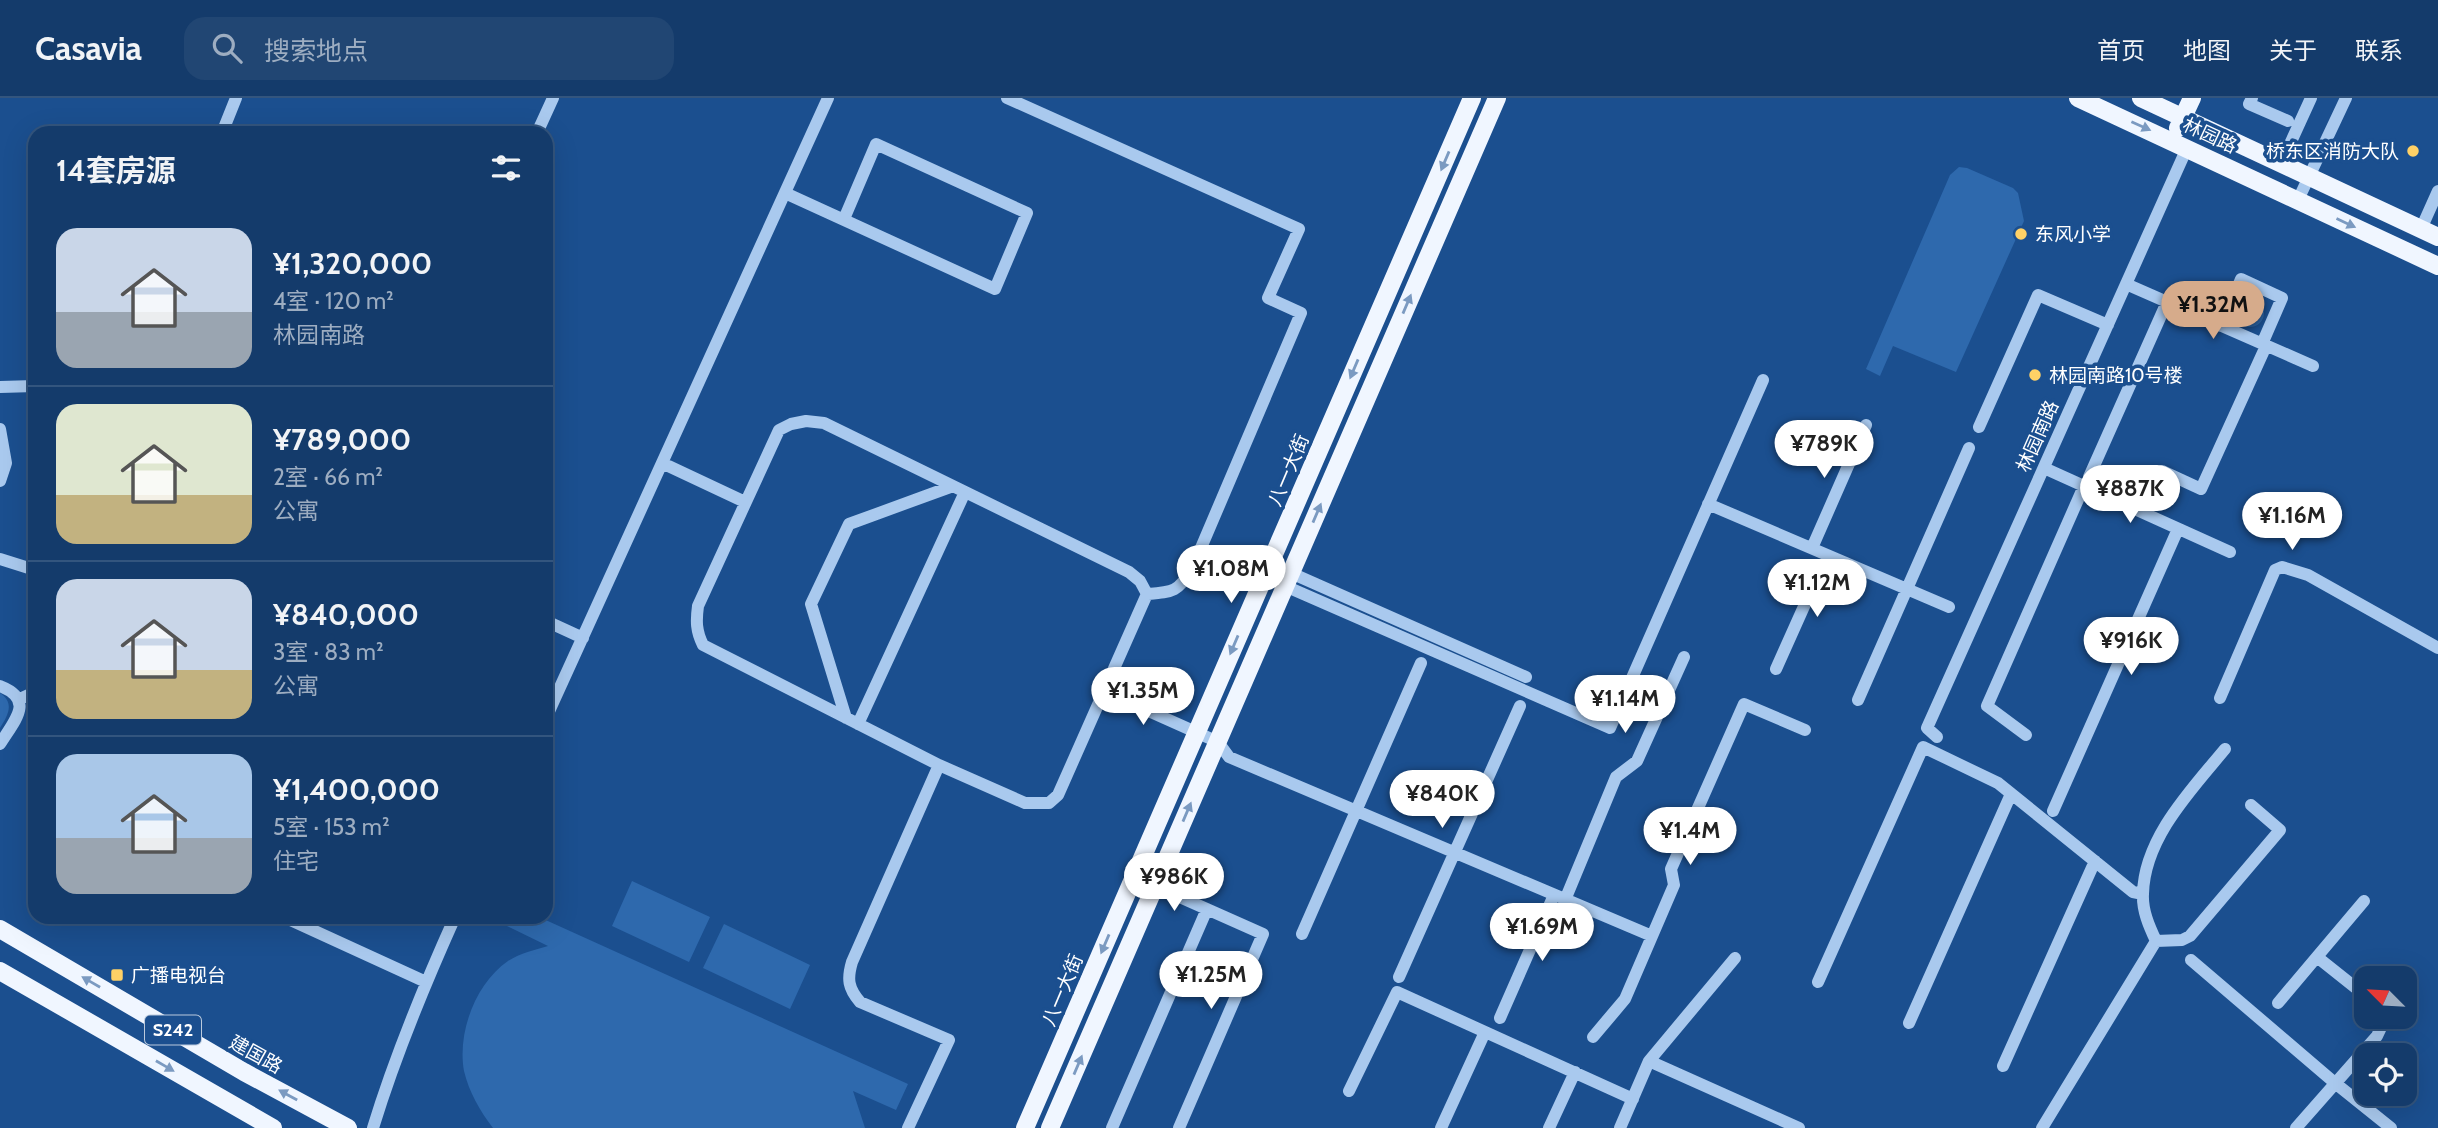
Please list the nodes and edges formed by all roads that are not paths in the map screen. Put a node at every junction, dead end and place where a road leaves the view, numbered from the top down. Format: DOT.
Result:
graph roads {
  1 [pos="236,98"];
  2 [pos="553,98"];
  3 [pos="828,98"];
  4 [pos="1007,98"];
  5 [pos="1472,98"];
  6 [pos="1497,98"];
  7 [pos="2078,98"];
  8 [pos="2141,98"];
  9 [pos="2192,98"];
  10 [pos="2252,98"];
  11 [pos="2311,98"];
  12 [pos="2346,98"];
  13 [pos="2184,117"];
  14 [pos="2288,121"];
  15 [pos="225,126"];
  16 [pos="540,126"];
  17 [pos="2180,144"];
  18 [pos="2318,157"];
  19 [pos="2309,176"];
  20 [pos="2438,191"];
  21 [pos="785,192"];
  22 [pos="2298,200"];
  23 [pos="844,219"];
  24 [pos="2421,229"];
  25 [pos="2438,237"];
  26 [pos="2438,266"];
  27 [pos="2126,284"];
  28 [pos="2167,302"];
  29 [pos="2108,325"];
  30 [pos="2221,326"];
  31 [pos="2264,345"];
  32 [pos="2313,366"];
  33 [pos="1763,380"];
  34 [pos="28,386"];
  35 [pos="0,387"];
  36 [pos="1866,425"];
  37 [pos="1979,427"];
  38 [pos="0,429"];
  39 [pos="1969,448"];
  40 [pos="662,463"];
  41 [pos="2045,468"];
  42 [pos="2162,471"];
  43 [pos="0,481"];
  44 [pos="2087,481"];
  45 [pos="959,489"];
  46 [pos="745,502"];
  47 [pos="1709,504"];
  48 [pos="2178,529"];
  49 [pos="1812,548"];
  50 [pos="2230,552"];
  51 [pos="1827,555"];
  52 [pos="0,559"];
  53 [pos="28,568"];
  54 [pos="1288,580"];
  55 [pos="1906,589"];
  56 [pos="1147,594"];
  57 [pos="1950,607"];
  58 [pos="553,624"];
  59 [pos="583,638"];
  60 [pos="2438,648"];
  61 [pos="1684,657"];
  62 [pos="1422,663"];
  63 [pos="1776,669"];
  64 [pos="1526,677"];
  65 [pos="0,686"];
  66 [pos="1104,691"];
  67 [pos="28,695"];
  68 [pos="2220,698"];
  69 [pos="20,699"];
  70 [pos="1858,700"];
  71 [pos="553,703"];
  72 [pos="1520,706"];
  73 [pos="852,721"];
  74 [pos="1805,730"];
  75 [pos="1197,732"];
  76 [pos="2026,735"];
  77 [pos="1937,737"];
  78 [pos="1218,742"];
  79 [pos="0,744"];
  80 [pos="2225,749"];
  81 [pos="939,765"];
  82 [pos="2011,794"];
  83 [pos="2251,805"];
  84 [pos="2053,811"];
  85 [pos="1357,812"];
  86 [pos="1454,853"];
  87 [pos="2095,861"];
  88 [pos="1155,886"];
  89 [pos="2143,894"];
  90 [pos="1559,897"];
  91 [pos="2364,901"];
  92 [pos="1207,909"];
  93 [pos="299,924"];
  94 [pos="453,924"];
  95 [pos="0,929"];
  96 [pos="1302,934"];
  97 [pos="1652,936"];
  98 [pos="2156,941"];
  99 [pos="2317,957"];
  100 [pos="1735,958"];
  101 [pos="2192,960"];
  102 [pos="0,971"];
  103 [pos="1398,977"];
  104 [pos="426,982"];
  105 [pos="1818,982"];
  106 [pos="2354,986"];
  107 [pos="2278,1003"];
  108 [pos="1500,1018"];
  109 [pos="1909,1023"];
  110 [pos="2380,1029"];
  111 [pos="1485,1032"];
  112 [pos="1593,1037"];
  113 [pos="1649,1061"];
  114 [pos="2003,1066"];
  115 [pos="1575,1072"];
  116 [pos="2335,1083"];
  117 [pos="1349,1091"];
  118 [pos="1633,1099"];
  119 [pos="273,1128"];
  120 [pos="348,1128"];
  121 [pos="373,1128"];
  122 [pos="908,1128"];
  123 [pos="1025,1128"];
  124 [pos="1051,1128"];
  125 [pos="1112,1128"];
  126 [pos="1179,1128"];
  127 [pos="1441,1128"];
  128 [pos="1549,1128"];
  129 [pos="1620,1128"];
  130 [pos="1799,1128"];
  131 [pos="2042,1128"];
  132 [pos="2296,1128"];
  133 [pos="2392,1128"];
  1 -- 15 [label="street"];
  2 -- 16 [label="street"];
  3 -- 21 [label="street"];
  4 -- 56 [label="street"];
  5 -- 75 [label="main road, 八一大街, one-way"];
  54 -- 6 [label="main road, one-way"];
  7 -- 17 [label="main road, 林园路, one-way"];
  8 -- 13 [label="main road, 林园路"];
  9 -- 13 [label="main road"];
  10 -- 14 [label="street"];
  11 -- 18 [label="street"];
  12 -- 18 [label="street"];
  13 -- 17 [label="main road"];
  13 -- 19 [label="main road, 林园路"];
  17 -- 22 [label="main road, 林园路"];
  17 -- 27 [label="street, 林园南路"];
  18 -- 19 [label="street"];
  19 -- 22 [label="street"];
  19 -- 24 [label="main road, 林园路"];
  20 -- 24 [label="street"];
  21 -- 23 [label="street"];
  21 -- 40 [label="street"];
  22 -- 26 [label="main road, 林园路, one-way"];
  23 -- 23 [label="street"];
  24 -- 25 [label="main road, 林园路"];
  27 -- 28 [label="street"];
  27 -- 29 [label="street, 林园南路"];
  28 -- 30 [label="street"];
  28 -- 44 [label="street"];
  29 -- 37 [label="street"];
  29 -- 41 [label="street, 林园南路"];
  30 -- 31 [label="street"];
  30 -- 31 [label="street"];
  31 -- 32 [label="street"];
  31 -- 42 [label="street"];
  33 -- 47 [label="street"];
  34 -- 35 [label="street"];
  36 -- 49 [label="street"];
  38 -- 43 [label="street"];
  39 -- 55 [label="street"];
  40 -- 46 [label="street"];
  40 -- 59 [label="street"];
  41 -- 44 [label="street"];
  41 -- 77 [label="street, 林园南路"];
  44 -- 48 [label="street"];
  44 -- 76 [label="street"];
  45 -- 46 [label="street"];
  45 -- 56 [label="street"];
  45 -- 73 [label="street"];
  45 -- 73 [label="street"];
  46 -- 73 [label="street"];
  47 -- 49 [label="street"];
  47 -- 54 [label="street"];
  48 -- 50 [label="street"];
  48 -- 84 [label="street"];
  49 -- 51 [label="street"];
  51 -- 55 [label="street"];
  51 -- 63 [label="street"];
  52 -- 53 [label="street"];
  54 -- 64 [label="street"];
  54 -- 78 [label="main road"];
  55 -- 57 [label="street"];
  55 -- 70 [label="street"];
  56 -- 66 [label="street"];
  58 -- 59 [label="street"];
  59 -- 71 [label="street"];
  60 -- 68 [label="street"];
  61 -- 90 [label="street"];
  62 -- 85 [label="street"];
  65 -- 69 [label="street"];
  66 -- 75 [label="street"];
  66 -- 81 [label="street"];
  67 -- 69 [label="street"];
  69 -- 79 [label="street"];
  72 -- 86 [label="street"];
  73 -- 81 [label="street"];
  74 -- 97 [label="street"];
  75 -- 78 [label="street"];
  75 -- 123 [label="main road, 八一大街, one-way"];
  78 -- 85 [label="street"];
  88 -- 78 [label="main road, one-way"];
  80 -- 89 [label="street"];
  81 -- 122 [label="street"];
  82 -- 87 [label="street"];
  82 -- 105 [label="street"];
  82 -- 109 [label="street"];
  83 -- 98 [label="street"];
  85 -- 86 [label="street"];
  85 -- 96 [label="street"];
  86 -- 90 [label="street"];
  86 -- 103 [label="street"];
  87 -- 89 [label="street"];
  87 -- 114 [label="street"];
  88 -- 92 [label="street"];
  124 -- 88 [label="main road, one-way"];
  89 -- 98 [label="street"];
  90 -- 97 [label="street"];
  90 -- 108 [label="street"];
  91 -- 99 [label="street"];
  92 -- 125 [label="street"];
  92 -- 126 [label="street"];
  93 -- 104 [label="street"];
  94 -- 104 [label="street"];
  120 -- 95 [label="main road, 建国路 / S242, one-way"];
  97 -- 112 [label="street"];
  98 -- 131 [label="street"];
  99 -- 106 [label="street"];
  99 -- 107 [label="street"];
  100 -- 113 [label="street"];
  101 -- 116 [label="street"];
  102 -- 119 [label="main road, S242, one-way"];
  104 -- 121 [label="street"];
  110 -- 116 [label="street"];
  111 -- 115 [label="street"];
  111 -- 117 [label="street"];
  111 -- 127 [label="street"];
  113 -- 118 [label="street"];
  113 -- 130 [label="street"];
  115 -- 118 [label="street"];
  115 -- 128 [label="street"];
  116 -- 132 [label="street"];
  116 -- 133 [label="street"];
  118 -- 129 [label="street"];
}
